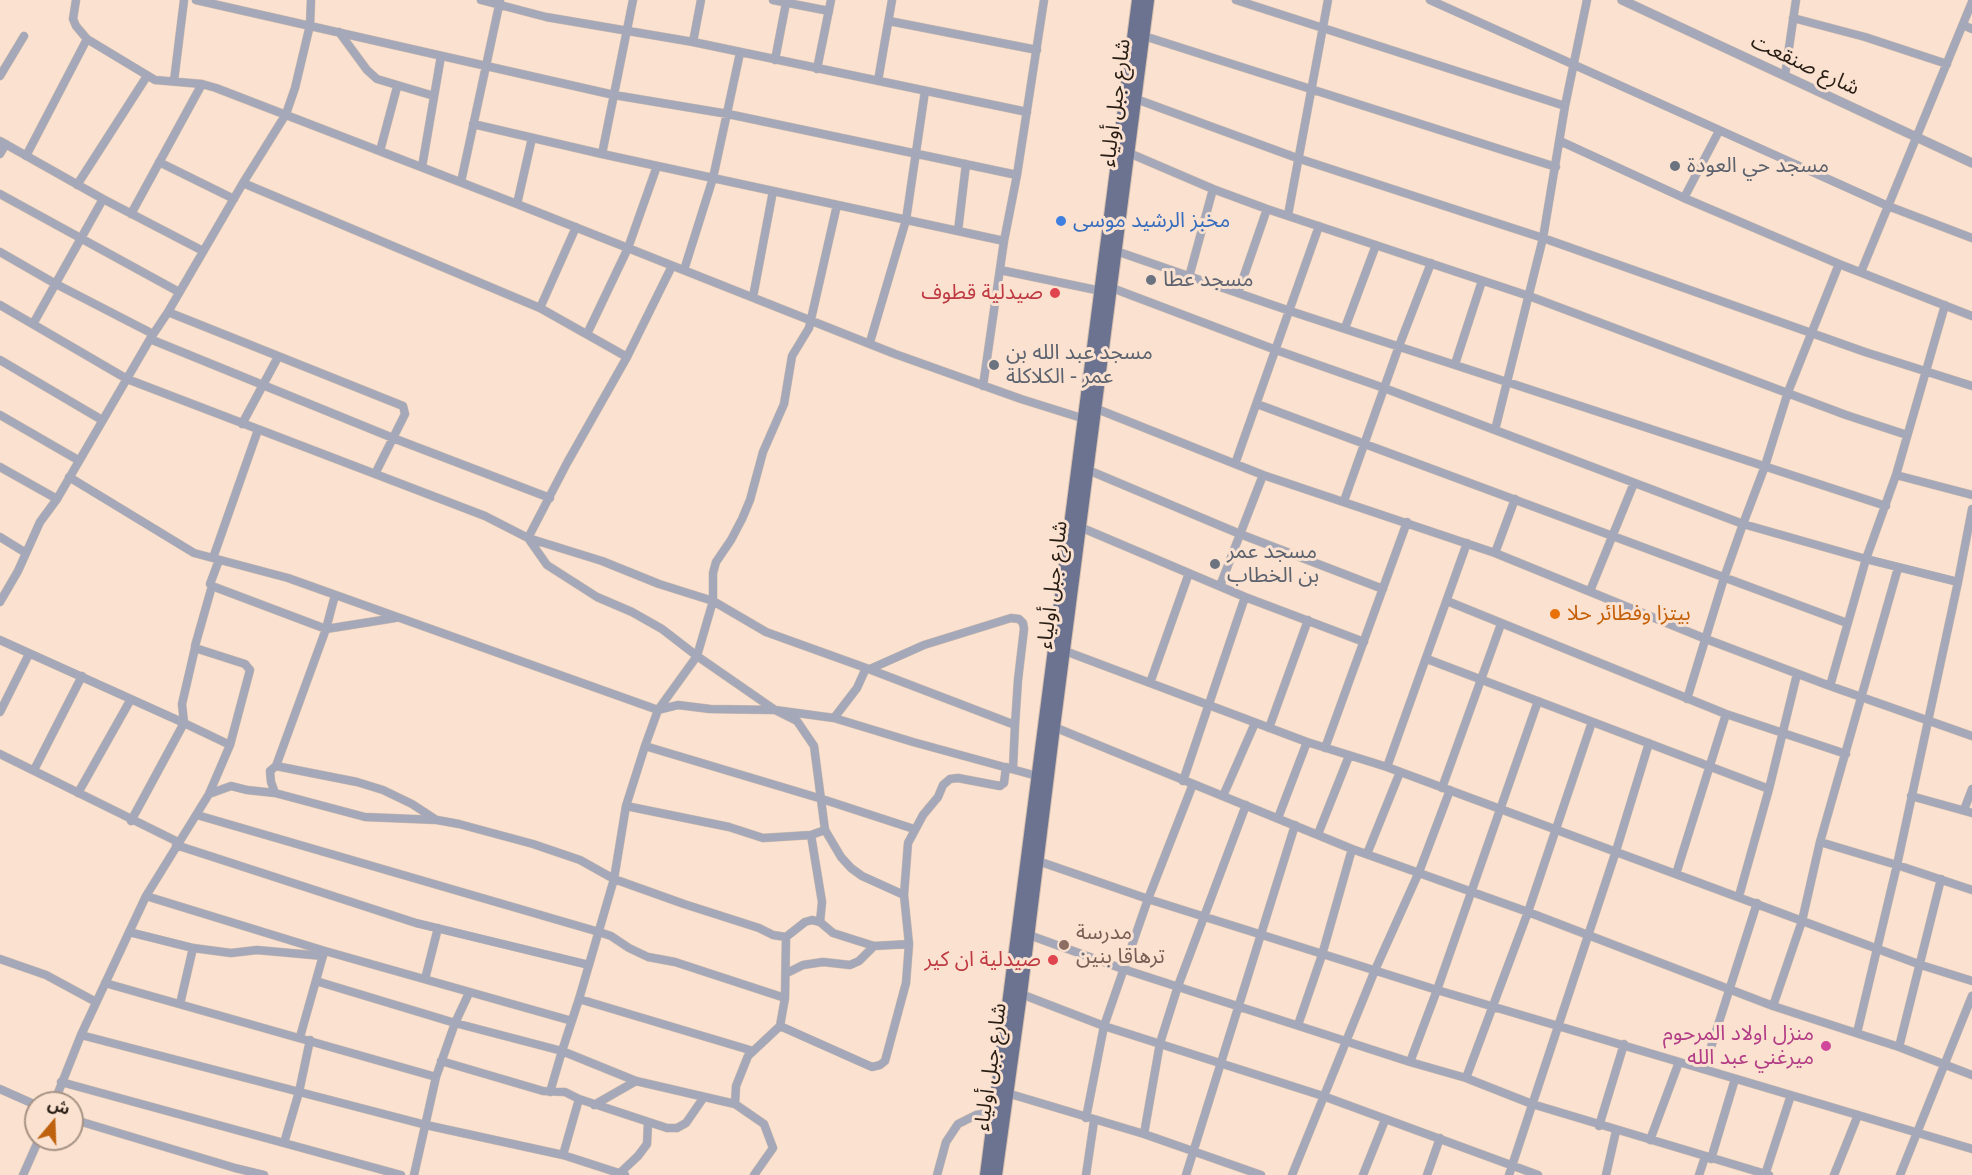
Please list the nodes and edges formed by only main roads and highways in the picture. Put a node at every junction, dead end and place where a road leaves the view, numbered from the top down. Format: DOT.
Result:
graph roads {
  1 [pos="1138,0"];
  2 [pos="1148,0"];
  3 [pos="1107,290"];
  4 [pos="1092,417"];
  5 [pos="986,1175"];
  6 [pos="996,1175"];
  1 -- 3 [label="main road, شارع جبل أولياء"];
  2 -- 3 [label="main road, شارع جبل أولياء"];
  3 -- 4 [label="main road, شارع جبل أولياء"];
  3 -- 4 [label="main road, شارع جبل أولياء"];
  4 -- 5 [label="main road, شارع جبل أولياء"];
  4 -- 6 [label="main road, شارع جبل أولياء"];
}
